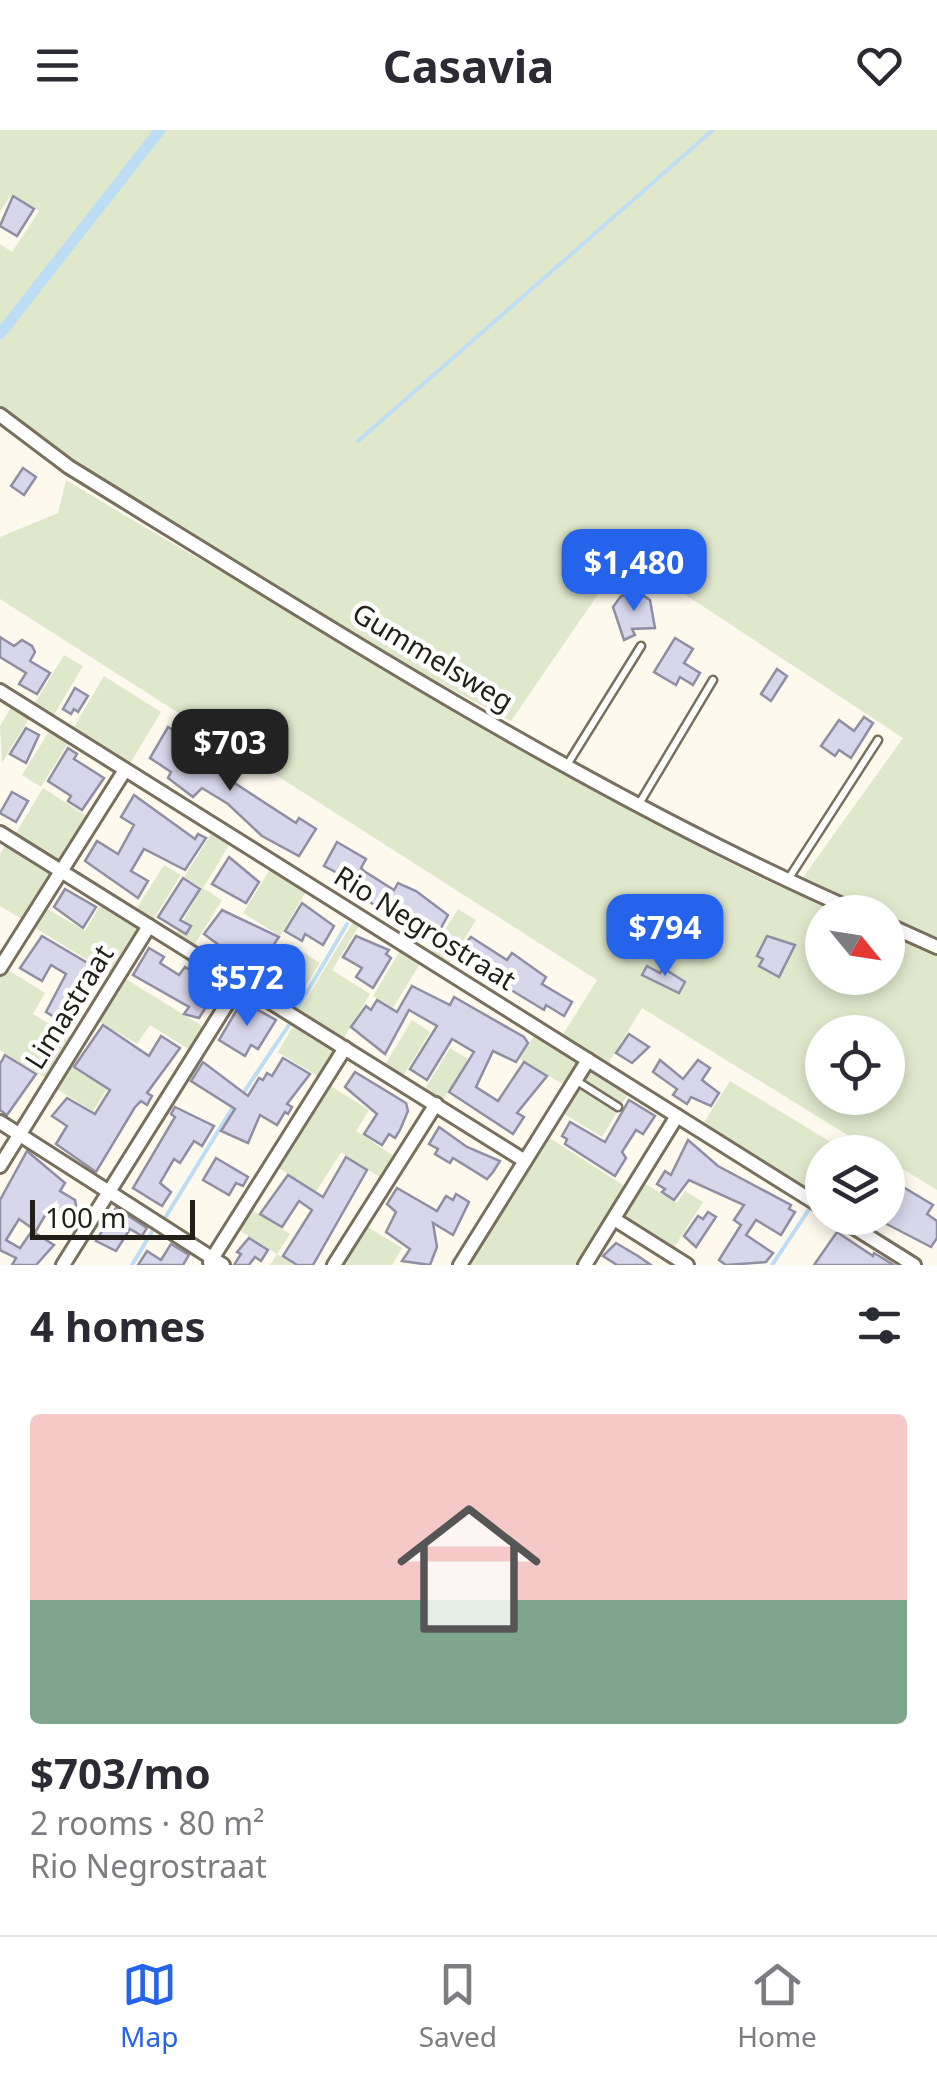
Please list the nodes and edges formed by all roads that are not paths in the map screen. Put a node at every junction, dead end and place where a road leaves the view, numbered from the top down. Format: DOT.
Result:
graph roads {
  1 [pos="0,415"];
  2 [pos="641,646"];
  3 [pos="713,680"];
  4 [pos="0,691"];
  5 [pos="878,740"];
  6 [pos="566,765"];
  7 [pos="125,770"];
  8 [pos="638,806"];
  9 [pos="0,833"];
  10 [pos="61,871"];
  11 [pos="786,883"];
  12 [pos="816,895"];
  13 [pos="150,926"];
  14 [pos="905,933"];
  15 [pos="937,947"];
  16 [pos="0,968"];
  17 [pos="240,983"];
  18 [pos="345,1048"];
  19 [pos="588,1060"];
  20 [pos="576,1080"];
  21 [pos="436,1104"];
  22 [pos="618,1107"];
  23 [pos="677,1116"];
  24 [pos="0,1122"];
  25 [pos="19,1134"];
  26 [pos="524,1161"];
  27 [pos="0,1166"];
  28 [pos="109,1191"];
  29 [pos="805,1196"];
  30 [pos="614,1219"];
  31 [pos="866,1235"];
  32 [pos="215,1263"];
  33 [pos="63,1265"];
  34 [pos="334,1265"];
  35 [pos="460,1265"];
  36 [pos="585,1265"];
  37 [pos="687,1265"];
  38 [pos="914,1265"];
  1 -- 6 [label="street, Gummelsweg"];
  2 -- 6 [label="lane"];
  3 -- 8 [label="lane"];
  4 -- 7 [label="street, Rio Negrostraat"];
  5 -- 11 [label="lane"];
  6 -- 8 [label="street, Gummelsweg"];
  7 -- 10 [label="street"];
  7 -- 19 [label="street, Rio Negrostraat"];
  8 -- 11 [label="street, Gummelsweg"];
  9 -- 10 [label="street"];
  10 -- 13 [label="street"];
  10 -- 16 [label="street"];
  11 -- 12 [label="street, Gummelsweg"];
  13 -- 17 [label="street"];
  13 -- 25 [label="street, Limastraat"];
  14 -- 15 [label="street"];
  17 -- 18 [label="street"];
  17 -- 28 [label="street"];
  18 -- 21 [label="street"];
  18 -- 32 [label="street"];
  19 -- 20 [label="street"];
  19 -- 23 [label="street, Rio Negrostraat"];
  20 -- 22 [label="lane"];
  20 -- 26 [label="street"];
  21 -- 26 [label="street"];
  21 -- 34 [label="street"];
  23 -- 29 [label="street, Rio Negrostraat"];
  23 -- 30 [label="street"];
  24 -- 25 [label="street"];
  25 -- 27 [label="street, Limastraat"];
  25 -- 28 [label="street"];
  26 -- 35 [label="street"];
  28 -- 32 [label="street"];
  28 -- 33 [label="street"];
  30 -- 36 [label="street"];
  30 -- 37 [label="street"];
  31 -- 38 [label="street"];
}
